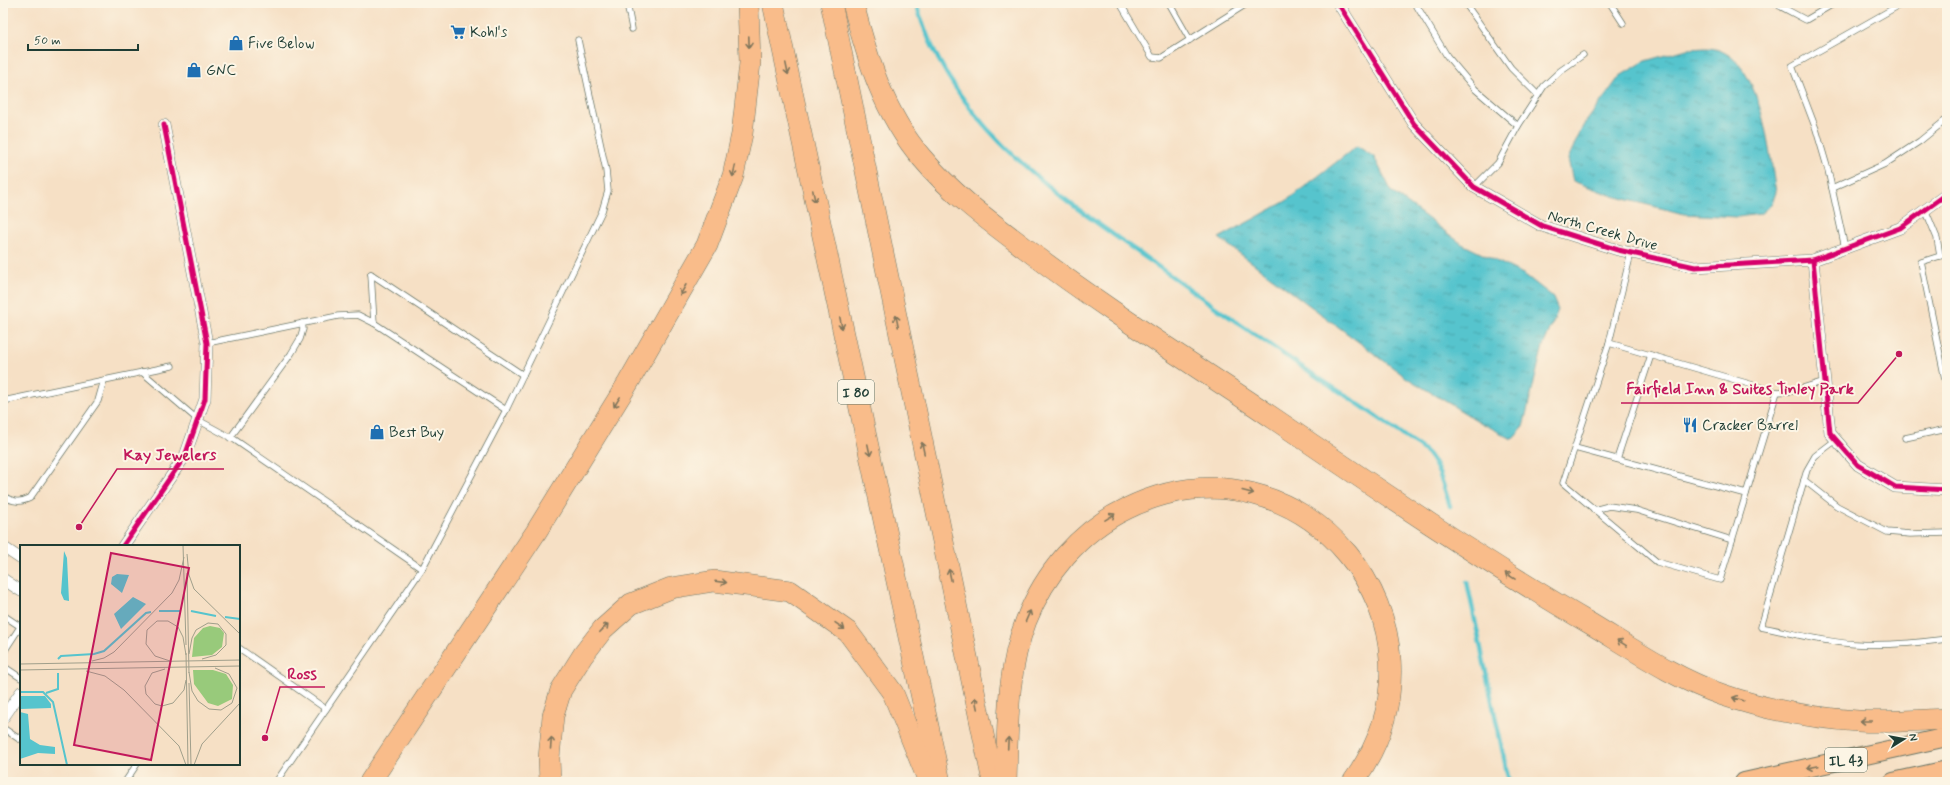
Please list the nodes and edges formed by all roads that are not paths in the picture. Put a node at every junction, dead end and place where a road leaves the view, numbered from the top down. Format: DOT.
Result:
graph roads {
  1 [pos="627,3"];
  2 [pos="748,3"];
  3 [pos="773,3"];
  4 [pos="831,3"];
  5 [pos="853,3"];
  6 [pos="1120,3"];
  7 [pos="1169,3"];
  8 [pos="1248,3"];
  9 [pos="1338,3"];
  10 [pos="1415,3"];
  11 [pos="1465,3"];
  12 [pos="1610,3"];
  13 [pos="1774,3"];
  14 [pos="1835,3"];
  15 [pos="1903,3"];
  16 [pos="1623,23"];
  17 [pos="632,29"];
  18 [pos="578,40"];
  19 [pos="1190,40"];
  20 [pos="1583,55"];
  21 [pos="1538,94"];
  22 [pos="1947,119"];
  23 [pos="164,125"];
  24 [pos="1518,126"];
  25 [pos="1474,187"];
  26 [pos="1832,188"];
  27 [pos="1947,194"];
  28 [pos="1926,209"];
  29 [pos="1845,248"];
  30 [pos="1631,253"];
  31 [pos="1947,255"];
  32 [pos="1940,256"];
  33 [pos="1813,260"];
  34 [pos="302,323"];
  35 [pos="374,323"];
  36 [pos="207,343"];
  37 [pos="1609,343"];
  38 [pos="1651,355"];
  39 [pos="172,366"];
  40 [pos="142,372"];
  41 [pos="523,375"];
  42 [pos="104,380"];
  43 [pos="1825,381"];
  44 [pos="1947,389"];
  45 [pos="1777,392"];
  46 [pos="3,401"];
  47 [pos="506,410"];
  48 [pos="198,420"];
  49 [pos="1947,429"];
  50 [pos="230,438"];
  51 [pos="1905,438"];
  52 [pos="1836,440"];
  53 [pos="1575,448"];
  54 [pos="1617,459"];
  55 [pos="1804,480"];
  56 [pos="1947,490"];
  57 [pos="1746,494"];
  58 [pos="3,496"];
  59 [pos="1594,510"];
  60 [pos="1947,533"];
  61 [pos="1732,540"];
  62 [pos="124,545"];
  63 [pos="3,547"];
  64 [pos="20,558"];
  65 [pos="422,569"];
  66 [pos="3,579"];
  67 [pos="20,590"];
  68 [pos="3,615"];
  69 [pos="20,626"];
  70 [pos="20,628"];
  71 [pos="1947,639"];
  72 [pos="240,649"];
  73 [pos="3,653"];
  74 [pos="3,666"];
  75 [pos="20,677"];
  76 [pos="20,693"];
  77 [pos="326,709"];
  78 [pos="3,717"];
  79 [pos="1947,719"];
  80 [pos="3,728"];
  81 [pos="20,738"];
  82 [pos="1947,738"];
  83 [pos="137,765"];
  84 [pos="1947,770"];
  85 [pos="125,782"];
  86 [pos="276,782"];
  87 [pos="370,782"];
  88 [pos="550,782"];
  89 [pos="928,782"];
  90 [pos="940,782"];
  91 [pos="993,782"];
  92 [pos="1006,782"];
  93 [pos="1353,782"];
  94 [pos="1744,782"];
  95 [pos="1893,782"];
  1 -- 17 [label="lane"];
  2 -- 87 [label="highway, one-way"];
  3 -- 90 [label="highway, I 80, one-way"];
  91 -- 4 [label="highway, one-way"];
  79 -- 5 [label="highway, one-way"];
  6 -- 19 [label="lane"];
  7 -- 19 [label="lane"];
  8 -- 19 [label="lane"];
  9 -- 25 [label="street, North Creek Drive"];
  10 -- 24 [label="lane"];
  11 -- 21 [label="lane"];
  12 -- 16 [label="lane"];
  13 -- 14 [label="lane"];
  15 -- 26 [label="lane"];
  18 -- 41 [label="lane"];
  20 -- 21 [label="lane"];
  21 -- 24 [label="lane"];
  22 -- 26 [label="lane"];
  23 -- 36 [label="street"];
  24 -- 25 [label="lane"];
  25 -- 30 [label="street, North Creek Drive"];
  26 -- 29 [label="lane"];
  27 -- 28 [label="street, North Creek Drive"];
  28 -- 29 [label="street, North Creek Drive"];
  28 -- 32 [label="lane"];
  29 -- 33 [label="street, North Creek Drive"];
  30 -- 33 [label="street, North Creek Drive"];
  30 -- 37 [label="lane"];
  31 -- 32 [label="lane"];
  32 -- 44 [label="lane"];
  33 -- 43 [label="street"];
  34 -- 35 [label="lane"];
  34 -- 36 [label="lane"];
  34 -- 50 [label="lane"];
  35 -- 41 [label="lane"];
  35 -- 47 [label="lane"];
  36 -- 48 [label="street"];
  37 -- 38 [label="lane"];
  37 -- 53 [label="lane"];
  38 -- 45 [label="lane"];
  38 -- 54 [label="lane"];
  39 -- 40 [label="lane"];
  40 -- 42 [label="lane"];
  40 -- 48 [label="lane"];
  41 -- 47 [label="lane"];
  42 -- 46 [label="lane"];
  42 -- 58 [label="lane"];
  43 -- 45 [label="lane"];
  43 -- 52 [label="street"];
  45 -- 57 [label="lane"];
  47 -- 65 [label="lane"];
  48 -- 50 [label="lane"];
  48 -- 62 [label="street"];
  49 -- 51 [label="lane"];
  50 -- 65 [label="lane"];
  52 -- 55 [label="lane"];
  52 -- 56 [label="street"];
  53 -- 54 [label="lane"];
  53 -- 59 [label="lane"];
  54 -- 57 [label="lane"];
  55 -- 60 [label="lane"];
  55 -- 71 [label="lane"];
  57 -- 61 [label="lane"];
  59 -- 61 [label="lane"];
  59 -- 61 [label="lane"];
  63 -- 64 [label="street"];
  65 -- 77 [label="lane"];
  66 -- 67 [label="street"];
  68 -- 69 [label="lane"];
  70 -- 73 [label="lane"];
  72 -- 77 [label="lane"];
  74 -- 75 [label="lane"];
  76 -- 78 [label="street"];
  77 -- 86 [label="lane"];
  80 -- 81 [label="lane"];
  82 -- 94 [label="main road, IL 43, one-way"];
  83 -- 85 [label="lane"];
  84 -- 95 [label="main road"];
  88 -- 89 [label="highway, one-way"];
  92 -- 93 [label="highway, one-way"];
}
